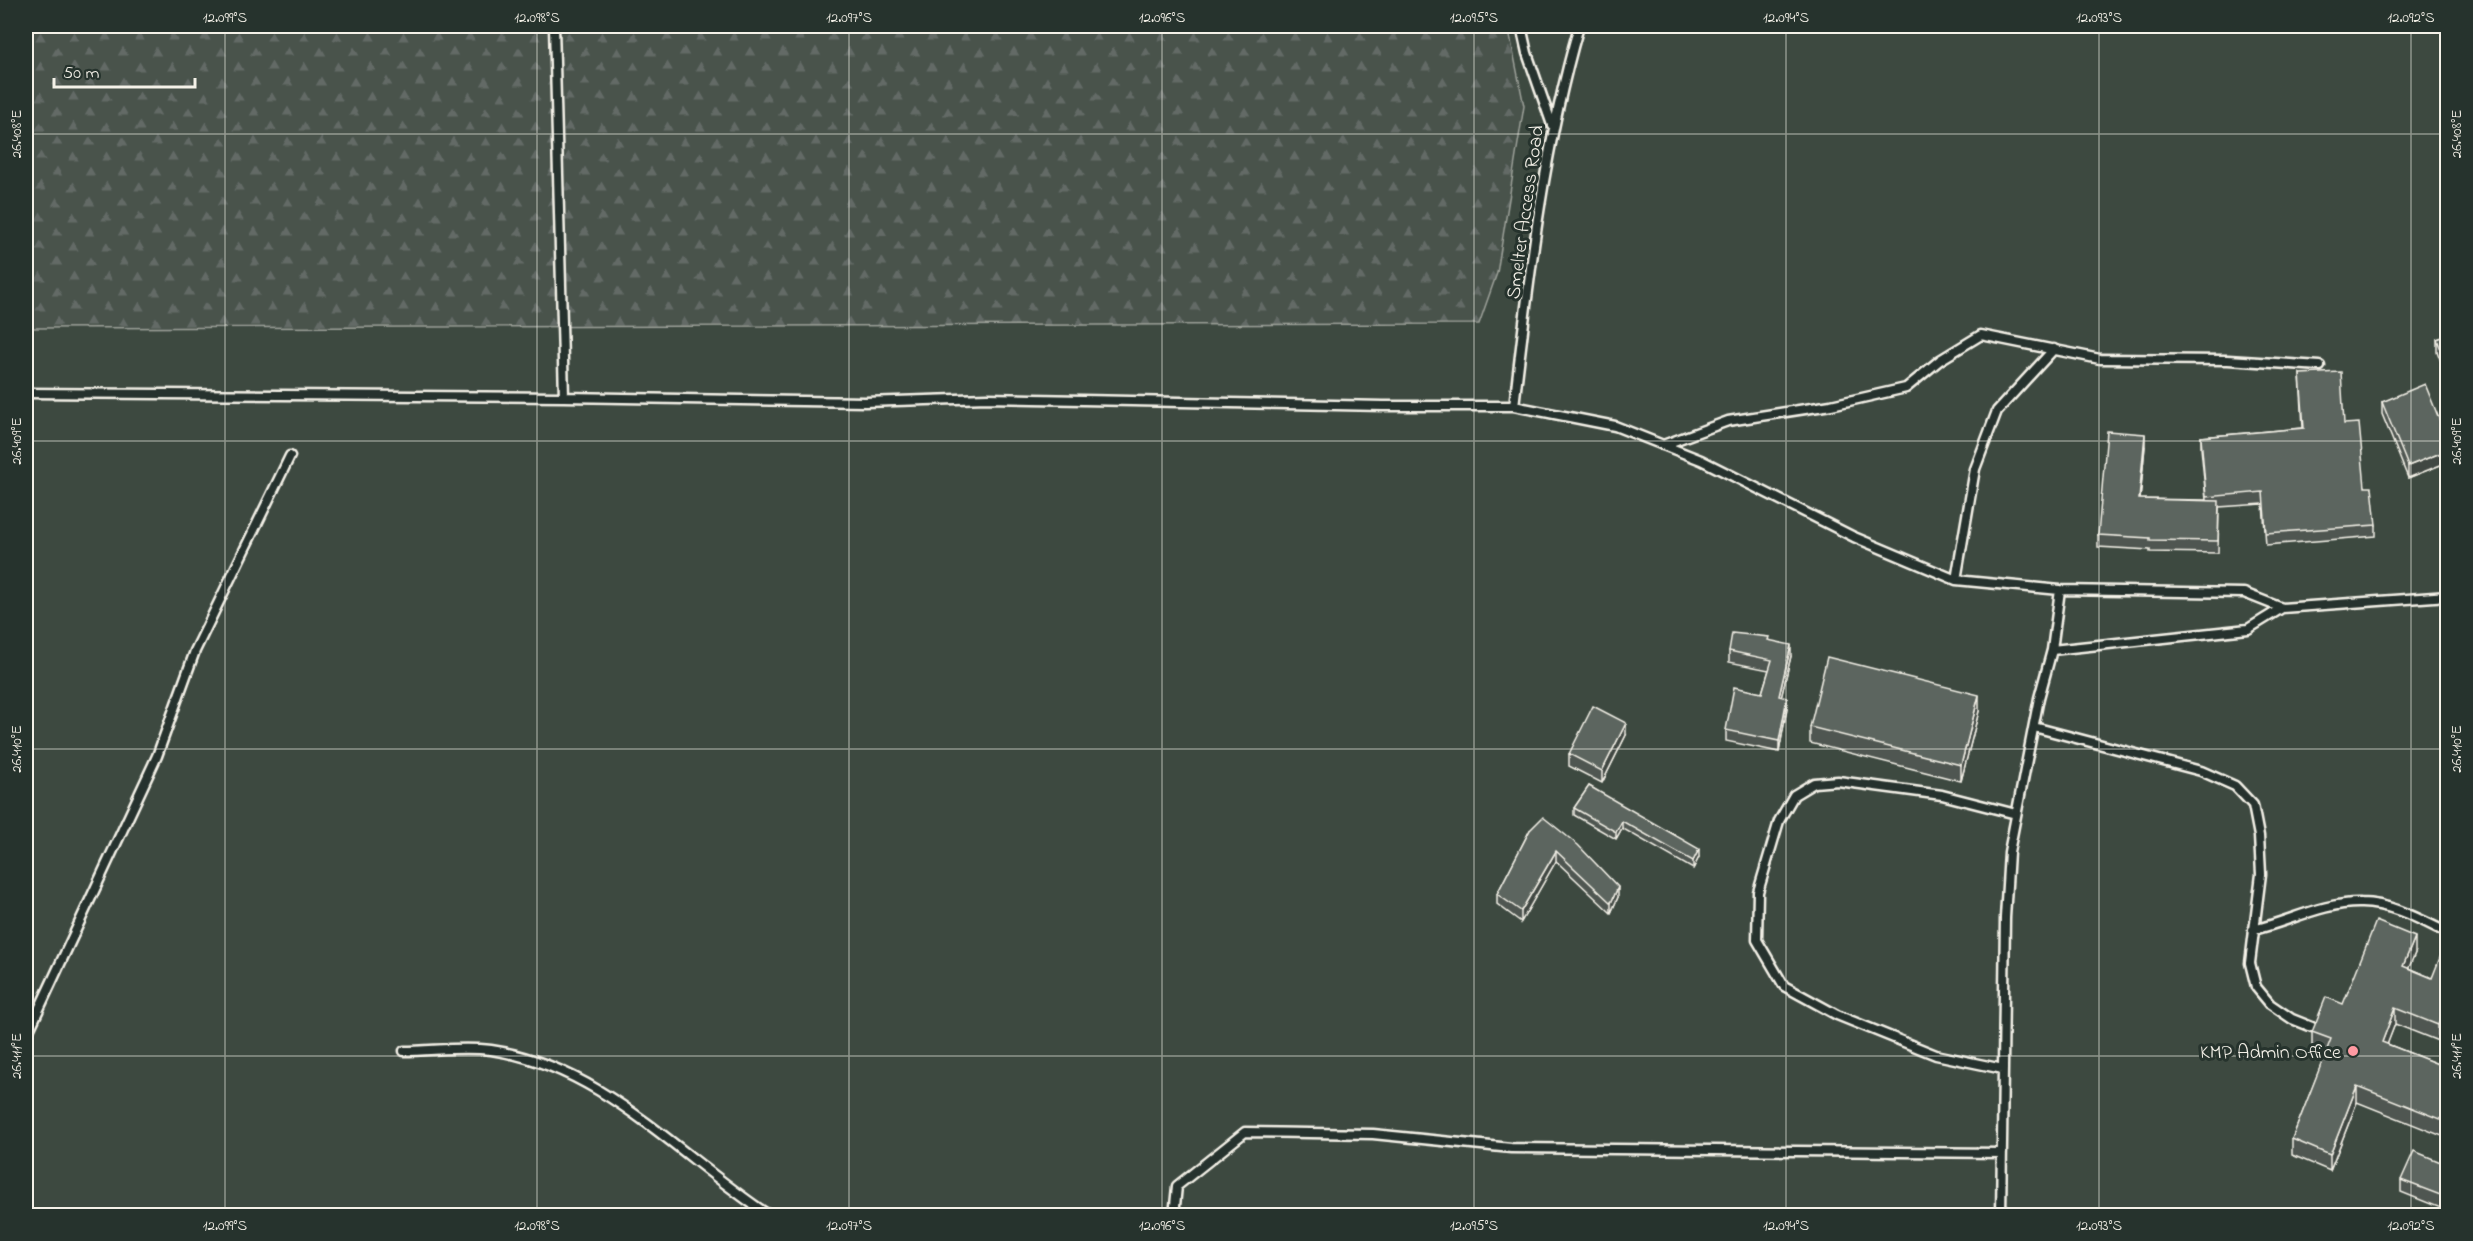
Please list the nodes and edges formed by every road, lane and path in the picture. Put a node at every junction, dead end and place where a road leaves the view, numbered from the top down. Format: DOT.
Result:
graph roads {
  1 [pos="554,26"];
  2 [pos="1521,26"];
  3 [pos="1579,26"];
  4 [pos="1553,127"];
  5 [pos="2054,350"];
  6 [pos="2320,366"];
  7 [pos="26,393"];
  8 [pos="564,397"];
  9 [pos="1514,406"];
  10 [pos="1663,445"];
  11 [pos="290,456"];
  12 [pos="1956,580"];
  13 [pos="2060,590"];
  14 [pos="2448,596"];
  15 [pos="2282,608"];
  16 [pos="2052,650"];
  17 [pos="2034,727"];
  18 [pos="2016,814"];
  19 [pos="2253,930"];
  20 [pos="2448,933"];
  21 [pos="2312,1027"];
  22 [pos="26,1037"];
  23 [pos="404,1051"];
  24 [pos="2003,1069"];
  25 [pos="2002,1153"];
  26 [pos="770,1215"];
  27 [pos="1174,1215"];
  28 [pos="2001,1215"];
  1 -- 8 [label="lane"];
  2 -- 4 [label="lane"];
  3 -- 4 [label="lane, Smelter Access Road"];
  4 -- 9 [label="lane, Smelter Access Road"];
  5 -- 6 [label="lane"];
  5 -- 10 [label="lane"];
  5 -- 12 [label="lane"];
  7 -- 8 [label="lane"];
  8 -- 9 [label="lane"];
  9 -- 10 [label="lane"];
  10 -- 12 [label="lane"];
  11 -- 22 [label="lane"];
  12 -- 13 [label="lane"];
  13 -- 15 [label="lane"];
  13 -- 16 [label="lane"];
  14 -- 15 [label="lane"];
  15 -- 16 [label="lane"];
  16 -- 17 [label="lane"];
  17 -- 18 [label="lane"];
  17 -- 19 [label="lane"];
  18 -- 24 [label="lane"];
  18 -- 24 [label="lane"];
  19 -- 20 [label="lane"];
  19 -- 21 [label="lane"];
  23 -- 26 [label="lane"];
  24 -- 25 [label="lane"];
  25 -- 27 [label="lane"];
  25 -- 28 [label="lane"];
}
